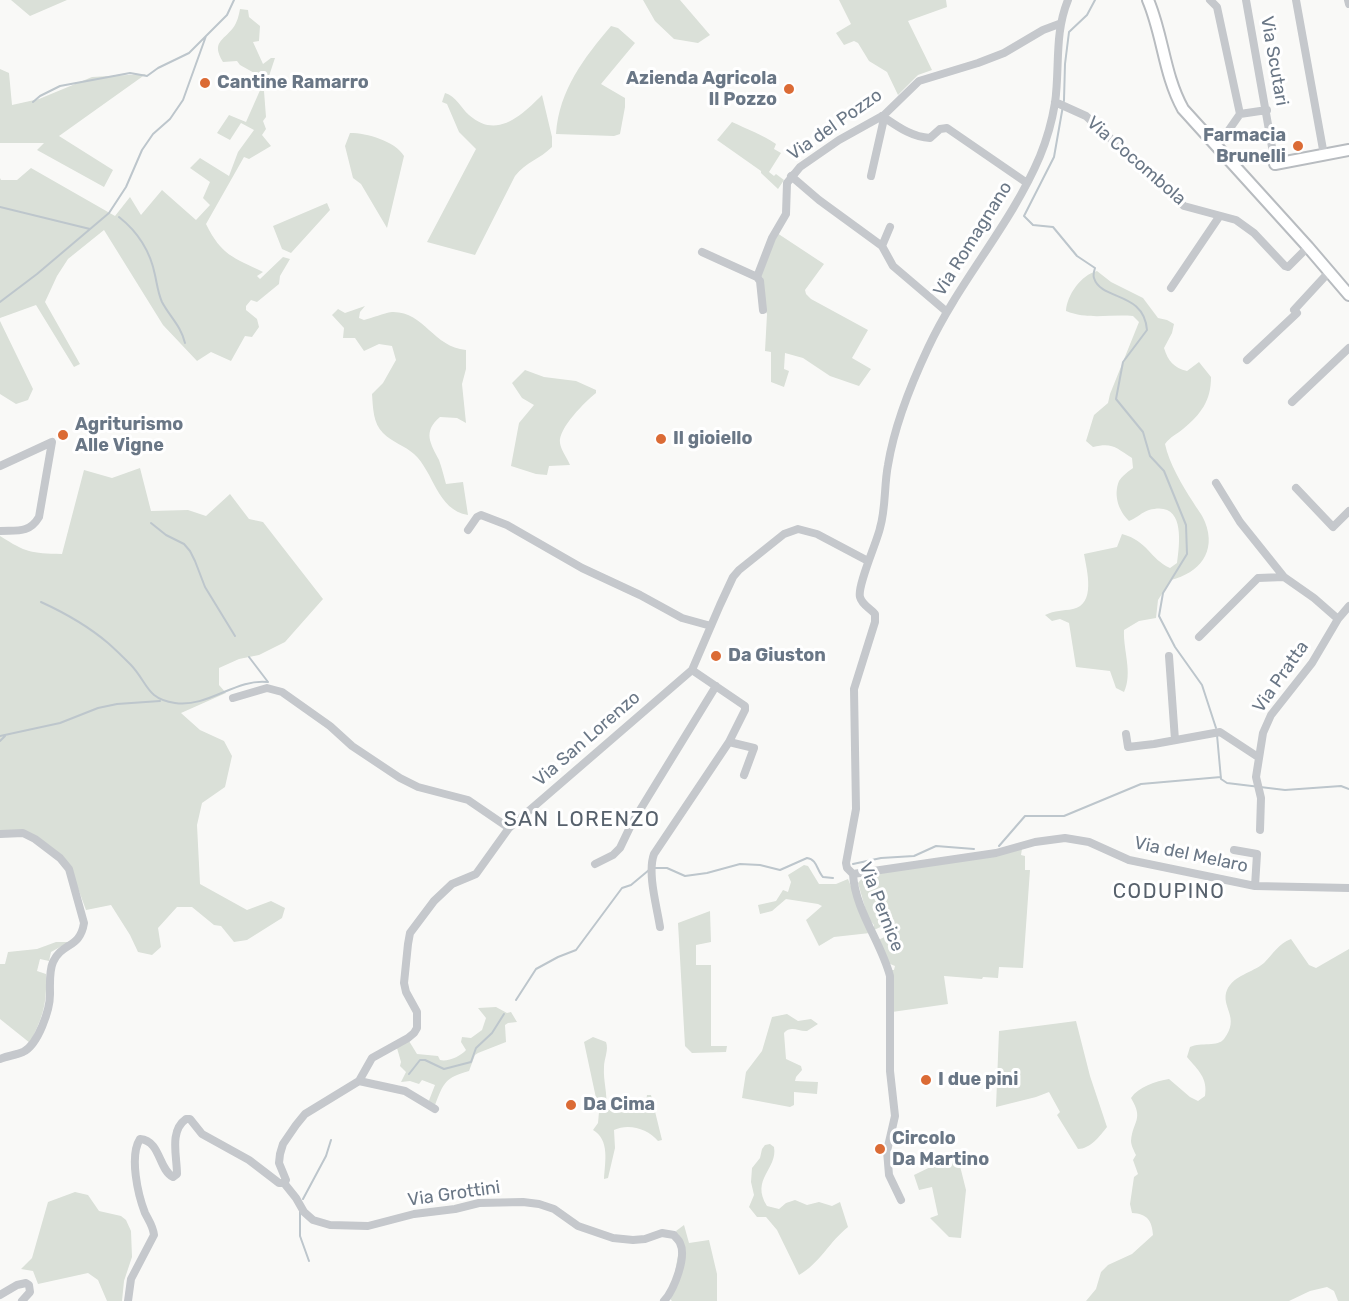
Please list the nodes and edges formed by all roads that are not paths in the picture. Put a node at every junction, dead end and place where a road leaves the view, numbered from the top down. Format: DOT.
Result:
graph roads {
  1 [pos="1068,0"];
  2 [pos="1148,0"];
  3 [pos="1210,0"];
  4 [pos="1246,0"];
  5 [pos="1296,0"];
  6 [pos="1059,24"];
  7 [pos="1060,105"];
  8 [pos="1266,110"];
  9 [pos="1240,114"];
  10 [pos="882,116"];
  11 [pos="1217,147"];
  12 [pos="1349,150"];
  13 [pos="1324,155"];
  14 [pos="1275,164"];
  15 [pos="791,176"];
  16 [pos="871,176"];
  17 [pos="1027,183"];
  18 [pos="1219,217"];
  19 [pos="891,227"];
  20 [pos="882,246"];
  21 [pos="1308,247"];
  22 [pos="702,252"];
  23 [pos="1329,272"];
  24 [pos="757,277"];
  25 [pos="1171,288"];
  26 [pos="1349,296"];
  27 [pos="763,310"];
  28 [pos="947,312"];
  29 [pos="1349,348"];
  30 [pos="1247,360"];
  31 [pos="1292,402"];
  32 [pos="0,466"];
  33 [pos="1216,483"];
  34 [pos="1296,488"];
  35 [pos="1349,511"];
  36 [pos="468,530"];
  37 [pos="0,531"];
  38 [pos="868,561"];
  39 [pos="1284,577"];
  40 [pos="1349,606"];
  41 [pos="1338,619"];
  42 [pos="711,626"];
  43 [pos="1199,637"];
  44 [pos="1169,656"];
  45 [pos="692,670"];
  46 [pos="716,686"];
  47 [pos="233,698"];
  48 [pos="1126,734"];
  49 [pos="1175,740"];
  50 [pos="729,742"];
  51 [pos="1258,757"];
  52 [pos="744,775"];
  53 [pos="509,828"];
  54 [pos="1260,830"];
  55 [pos="0,834"];
  56 [pos="1234,850"];
  57 [pos="595,864"];
  58 [pos="851,873"];
  59 [pos="1255,886"];
  60 [pos="1349,888"];
  61 [pos="660,927"];
  62 [pos="0,1059"];
  63 [pos="359,1081"];
  64 [pos="435,1109"];
  65 [pos="284,1184"];
  66 [pos="902,1200"];
  67 [pos="0,1295"];
  68 [pos="22,1301"];
  69 [pos="128,1301"];
  70 [pos="664,1301"];
  1 -- 6 [label="street, Via Romagnano"];
  2 -- 11 [label="street"];
  3 -- 9 [label="street"];
  4 -- 8 [label="street, Via Scutari"];
  5 -- 13 [label="street"];
  6 -- 7 [label="street, Via Romagnano"];
  6 -- 10 [label="street, Via del Pozzo"];
  7 -- 17 [label="street, Via Romagnano"];
  7 -- 18 [label="street, Via Cocombola"];
  8 -- 9 [label="street"];
  8 -- 14 [label="street, Via Scutari"];
  9 -- 11 [label="street"];
  10 -- 15 [label="street, Via del Pozzo"];
  10 -- 16 [label="street"];
  10 -- 17 [label="street, Via Romagnano"];
  11 -- 21 [label="street"];
  12 -- 13 [label="street"];
  13 -- 14 [label="street"];
  15 -- 20 [label="street, Via Romagnano"];
  15 -- 24 [label="street, Via del Pozzo"];
  17 -- 28 [label="street, Via Romagnano"];
  18 -- 21 [label="street, Via Cocombola"];
  18 -- 25 [label="street"];
  19 -- 20 [label="street"];
  20 -- 28 [label="street, Via Romagnano"];
  21 -- 23 [label="street"];
  22 -- 24 [label="street"];
  23 -- 26 [label="street"];
  23 -- 30 [label="street"];
  24 -- 27 [label="street"];
  28 -- 38 [label="street, Via Romagnano"];
  29 -- 31 [label="street"];
  32 -- 37 [label="street"];
  33 -- 39 [label="street"];
  34 -- 35 [label="street"];
  36 -- 42 [label="street"];
  38 -- 42 [label="street, Via San Lorenzo"];
  38 -- 58 [label="street, Via Pernice"];
  39 -- 41 [label="street"];
  39 -- 43 [label="street"];
  40 -- 41 [label="street, Via Pratta"];
  41 -- 51 [label="street, Via Pratta"];
  42 -- 45 [label="street, Via San Lorenzo"];
  44 -- 49 [label="street"];
  45 -- 46 [label="street"];
  45 -- 53 [label="street, Via San Lorenzo"];
  46 -- 50 [label="street"];
  46 -- 57 [label="street"];
  47 -- 53 [label="street"];
  48 -- 49 [label="street"];
  49 -- 51 [label="street"];
  50 -- 52 [label="street"];
  50 -- 61 [label="street"];
  51 -- 54 [label="street, Via Pratta"];
  53 -- 63 [label="street, Via San Lorenzo"];
  55 -- 62 [label="street"];
  56 -- 59 [label="street"];
  58 -- 59 [label="street, Via del Melaro"];
  58 -- 66 [label="street, Via Pernice"];
  59 -- 60 [label="street, Via del Melaro"];
  63 -- 64 [label="street"];
  63 -- 65 [label="street, Via San Lorenzo"];
  65 -- 69 [label="street"];
  65 -- 70 [label="street, Via Grottini"];
  67 -- 68 [label="street"];
}
